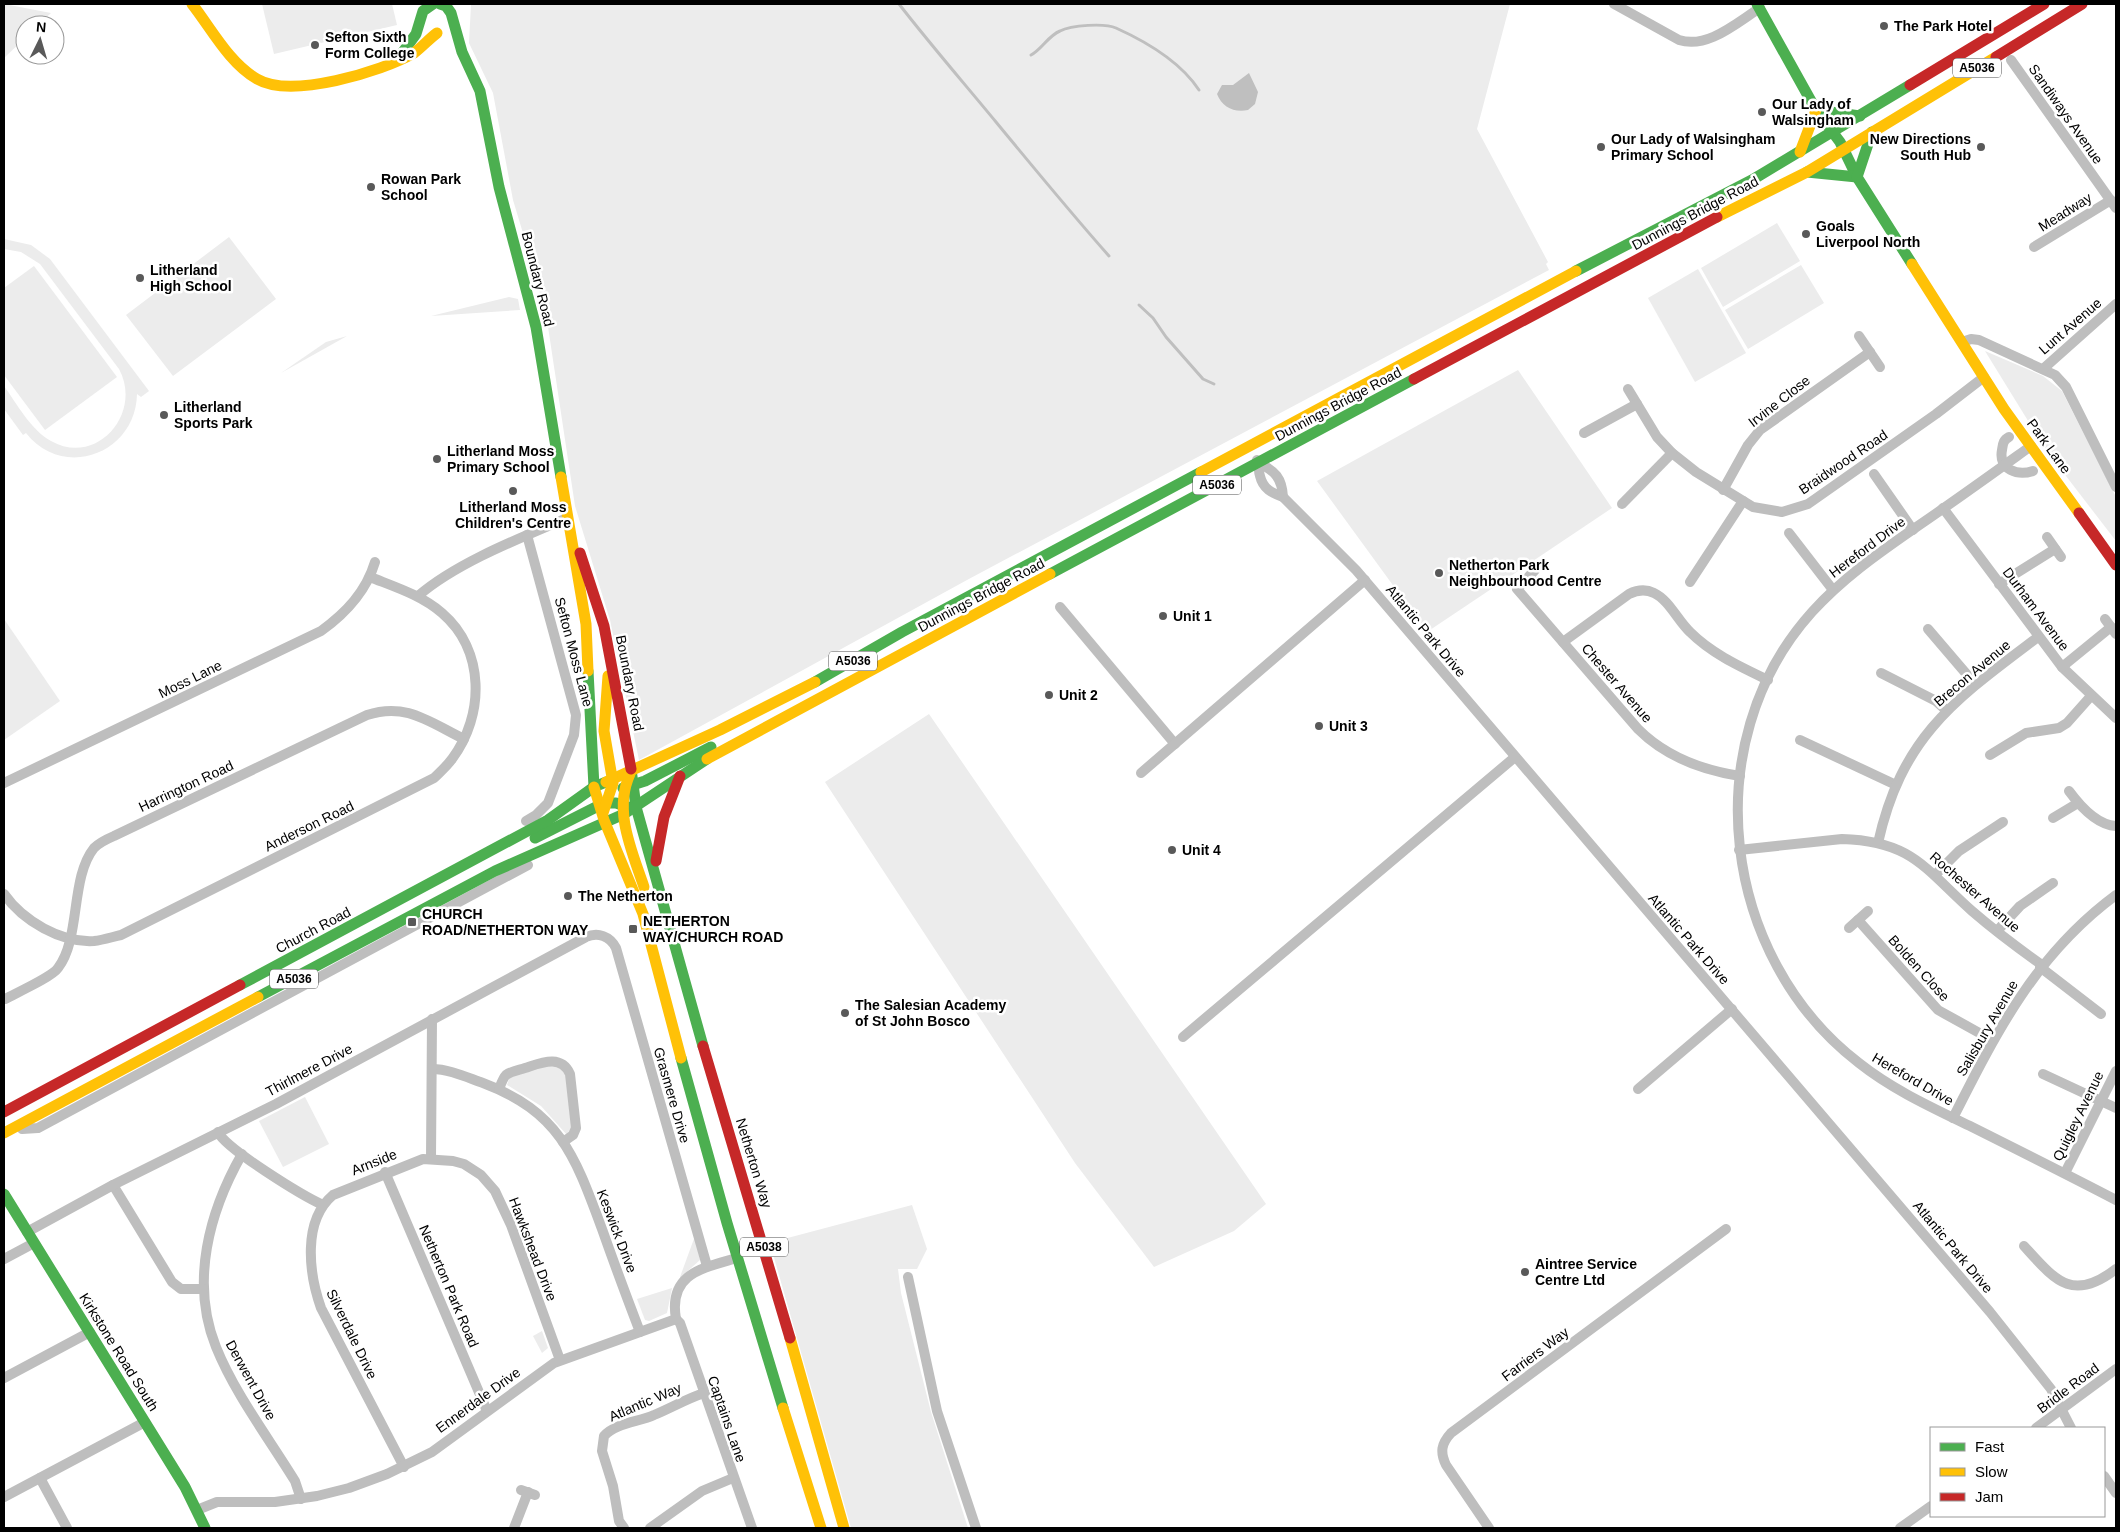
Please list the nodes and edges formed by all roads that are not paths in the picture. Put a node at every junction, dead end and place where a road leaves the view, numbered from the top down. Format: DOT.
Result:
graph roads {
  1 [pos="192,4"];
  2 [pos="433,4"];
  3 [pos="440,4"];
  4 [pos="456,4"];
  5 [pos="1614,4"];
  6 [pos="2042,4"];
  7 [pos="2082,4"];
  8 [pos="1758,6"];
  9 [pos="422,18"];
  10 [pos="451,18"];
  11 [pos="2052,23"];
  12 [pos="438,33"];
  13 [pos="462,52"];
  14 [pos="399,57"];
  15 [pos="2011,60"];
  16 [pos="1816,110"];
  17 [pos="1860,116"];
  18 [pos="1872,132"];
  19 [pos="1834,143"];
  20 [pos="1800,152"];
  21 [pos="1807,172"];
  22 [pos="1857,177"];
  23 [pos="2113,204"];
  24 [pos="2034,247"];
  25 [pos="2116,304"];
  26 [pos="1859,336"];
  27 [pos="1962,342"];
  28 [pos="1870,352"];
  29 [pos="1880,367"];
  30 [pos="2043,369"];
  31 [pos="1984,377"];
  32 [pos="1628,389"];
  33 [pos="1637,404"];
  34 [pos="1584,433"];
  35 [pos="2008,437"];
  36 [pos="2031,446"];
  37 [pos="1672,452"];
  38 [pos="1254,455"];
  39 [pos="2004,465"];
  40 [pos="2034,471"];
  41 [pos="1874,474"];
  42 [pos="2116,487"];
  43 [pos="1723,490"];
  44 [pos="1283,496"];
  45 [pos="1743,501"];
  46 [pos="1622,504"];
  47 [pos="1943,508"];
  48 [pos="567,518"];
  49 [pos="1913,530"];
  50 [pos="1789,533"];
  51 [pos="527,536"];
  52 [pos="2047,537"];
  53 [pos="375,562"];
  54 [pos="2116,566"];
  55 [pos="1535,570"];
  56 [pos="370,577"];
  57 [pos="1365,580"];
  58 [pos="1690,582"];
  59 [pos="1999,584"];
  60 [pos="1833,590"];
  61 [pos="418,596"];
  62 [pos="1060,607"];
  63 [pos="2111,627"];
  64 [pos="1928,629"];
  65 [pos="2038,636"];
  66 [pos="1563,642"];
  67 [pos="610,654"];
  68 [pos="2062,667"];
  69 [pos="1881,672"];
  70 [pos="1768,680"];
  71 [pos="1975,684"];
  72 [pos="2091,696"];
  73 [pos="1946,710"];
  74 [pos="2116,718"];
  75 [pos="764,728"];
  76 [pos="464,739"];
  77 [pos="1800,740"];
  78 [pos="1175,744"];
  79 [pos="1990,755"];
  80 [pos="1515,757"];
  81 [pos="634,769"];
  82 [pos="1141,773"];
  83 [pos="680,776"];
  84 [pos="1740,776"];
  85 [pos="4,783"];
  86 [pos="613,785"];
  87 [pos="1896,785"];
  88 [pos="2069,791"];
  89 [pos="548,803"];
  90 [pos="2078,803"];
  91 [pos="631,810"];
  92 [pos="602,812"];
  93 [pos="2053,818"];
  94 [pos="2003,822"];
  95 [pos="2116,826"];
  96 [pos="1878,843"];
  97 [pos="495,850"];
  98 [pos="1739,850"];
  99 [pos="656,872"];
  100 [pos="1936,874"];
  101 [pos="2054,883"];
  102 [pos="4,894"];
  103 [pos="2115,900"];
  104 [pos="1868,911"];
  105 [pos="1858,920"];
  106 [pos="1849,928"];
  107 [pos="1997,931"];
  108 [pos="603,936"];
  109 [pos="69,938"];
  110 [pos="650,939"];
  111 [pos="2041,966"];
  112 [pos="5,999"];
  113 [pos="1732,1009"];
  114 [pos="2100,1014"];
  115 [pos="432,1019"];
  116 [pos="1183,1037"];
  117 [pos="1992,1040"];
  118 [pos="432,1068"];
  119 [pos="2116,1071"];
  120 [pos="2043,1074"];
  121 [pos="499,1089"];
  122 [pos="1638,1089"];
  123 [pos="41,1091"];
  124 [pos="2101,1101"];
  125 [pos="2116,1108"];
  126 [pos="4,1112"];
  127 [pos="1953,1118"];
  128 [pos="8,1131"];
  129 [pos="218,1132"];
  130 [pos="563,1142"];
  131 [pos="242,1154"];
  132 [pos="431,1158"];
  133 [pos="385,1172"];
  134 [pos="2065,1173"];
  135 [pos="112,1185"];
  136 [pos="4,1194"];
  137 [pos="2116,1200"];
  138 [pos="323,1205"];
  139 [pos="1726,1229"];
  140 [pos="27,1232"];
  141 [pos="34,1243"];
  142 [pos="2024,1246"];
  143 [pos="737,1258"];
  144 [pos="4,1259"];
  145 [pos="707,1266"];
  146 [pos="2116,1270"];
  147 [pos="908,1277"];
  148 [pos="204,1289"];
  149 [pos="676,1319"];
  150 [pos="90,1332"];
  151 [pos="640,1332"];
  152 [pos="560,1360"];
  153 [pos="2116,1369"];
  154 [pos="4,1378"];
  155 [pos="704,1393"];
  156 [pos="2062,1410"];
  157 [pos="487,1412"];
  158 [pos="145,1422"];
  159 [pos="2037,1427"];
  160 [pos="2070,1427"];
  161 [pos="404,1467"];
  162 [pos="2105,1477"];
  163 [pos="40,1478"];
  164 [pos="734,1478"];
  165 [pos="528,1492"];
  166 [pos="2116,1493"];
  167 [pos="4,1497"];
  168 [pos="300,1499"];
  169 [pos="1930,1507"];
  170 [pos="197,1510"];
  171 [pos="663,1525"];
  172 [pos="67,1528"];
  173 [pos="205,1528"];
  174 [pos="514,1528"];
  175 [pos="624,1528"];
  176 [pos="650,1528"];
  177 [pos="752,1528"];
  178 [pos="821,1528"];
  179 [pos="844,1528"];
  180 [pos="976,1528"];
  181 [pos="1488,1528"];
  182 [pos="1900,1528"];
  1 -- 14 [label="main road"];
  2 -- 9 [label="main road"];
  3 -- 10 [label="main road"];
  4 -- 10 [label="main road"];
  5 -- 8 [label="street"];
  6 -- 11 [label="main road"];
  6 -- 17 [label="main road, Dunnings Bridge Road / A5036"];
  7 -- 11 [label="main road, Dunnings Bridge Road / A5036"];
  8 -- 16 [label="main road, Park Lane"];
  9 -- 12 [label="main road, Boundary Road"];
  9 -- 14 [label="main road"];
  10 -- 12 [label="main road"];
  10 -- 13 [label="main road, Boundary Road"];
  11 -- 18 [label="main road, Dunnings Bridge Road / A5036"];
  12 -- 13 [label="main road, Boundary Road"];
  12 -- 14 [label="main road"];
  13 -- 48 [label="main road, Boundary Road"];
  15 -- 23 [label="street, Sandiways Avenue"];
  16 -- 17 [label="main road"];
  16 -- 19 [label="main road, Park Lane"];
  16 -- 20 [label="main road"];
  17 -- 19 [label="main road, Dunnings Bridge Road / A5036"];
  18 -- 19 [label="main road, Dunnings Bridge Road / A5036"];
  18 -- 22 [label="main road"];
  19 -- 20 [label="main road"];
  19 -- 21 [label="main road, Dunnings Bridge Road / A5036"];
  19 -- 22 [label="main road, Park Lane"];
  20 -- 38 [label="main road, Dunnings Bridge Road / A5036"];
  21 -- 22 [label="main road"];
  21 -- 38 [label="main road, Dunnings Bridge Road / A5036"];
  22 -- 27 [label="main road, Park Lane"];
  23 -- 24 [label="street, Meadway"];
  25 -- 30 [label="street, Lunt Avenue"];
  26 -- 28 [label="street"];
  27 -- 30 [label="street"];
  27 -- 31 [label="main road, Park Lane"];
  28 -- 29 [label="street"];
  28 -- 43 [label="street, Irvine Close"];
  30 -- 42 [label="street"];
  31 -- 36 [label="main road, Park Lane"];
  31 -- 45 [label="street, Braidwood Road"];
  32 -- 33 [label="street, Braidwood Road"];
  33 -- 34 [label="street"];
  33 -- 37 [label="street, Braidwood Road"];
  35 -- 39 [label="street"];
  36 -- 39 [label="street, Hereford Drive"];
  36 -- 54 [label="main road, Park Lane"];
  37 -- 43 [label="street, Braidwood Road"];
  37 -- 46 [label="street"];
  38 -- 44 [label="street, Atlantic Park Drive"];
  38 -- 44 [label="street, Atlantic Park Drive"];
  38 -- 75 [label="main road, Dunnings Bridge Road / A5036"];
  38 -- 81 [label="main road, Dunnings Bridge Road / A5036"];
  39 -- 40 [label="street"];
  39 -- 47 [label="street, Hereford Drive"];
  41 -- 49 [label="street"];
  43 -- 45 [label="street, Braidwood Road"];
  44 -- 57 [label="street, Atlantic Park Drive"];
  45 -- 58 [label="street"];
  47 -- 49 [label="street, Hereford Drive"];
  47 -- 59 [label="street, Durham Avenue"];
  48 -- 51 [label="street"];
  48 -- 67 [label="main road, Boundary Road"];
  48 -- 86 [label="main road, Boundary Road"];
  49 -- 60 [label="street, Hereford Drive"];
  50 -- 60 [label="street"];
  51 -- 61 [label="street"];
  51 -- 89 [label="street, Sefton Moss Lane"];
  52 -- 59 [label="street"];
  53 -- 56 [label="street, Moss Lane"];
  55 -- 66 [label="street, Chester Avenue"];
  56 -- 61 [label="street"];
  56 -- 85 [label="street, Moss Lane"];
  57 -- 78 [label="street"];
  57 -- 80 [label="street, Atlantic Park Drive"];
  59 -- 65 [label="street, Durham Avenue"];
  60 -- 70 [label="street, Hereford Drive"];
  61 -- 76 [label="street, Anderson Road"];
  62 -- 78 [label="street"];
  63 -- 68 [label="street"];
  64 -- 71 [label="street"];
  65 -- 68 [label="street, Durham Avenue"];
  65 -- 71 [label="street, Brecon Avenue"];
  66 -- 70 [label="street"];
  66 -- 84 [label="street, Chester Avenue"];
  67 -- 81 [label="main road, Boundary Road"];
  67 -- 86 [label="main road"];
  68 -- 72 [label="street, Durham Avenue"];
  69 -- 73 [label="street"];
  70 -- 84 [label="street, Hereford Drive"];
  71 -- 73 [label="street, Brecon Avenue"];
  72 -- 74 [label="street, Durham Avenue"];
  72 -- 79 [label="street"];
  73 -- 87 [label="street, Brecon Avenue"];
  75 -- 83 [label="main road, Dunnings Bridge Road / A5036"];
  75 -- 86 [label="main road"];
  76 -- 109 [label="street, Anderson Road"];
  76 -- 109 [label="street, Harrington Road"];
  77 -- 87 [label="street"];
  78 -- 82 [label="street"];
  80 -- 113 [label="street, Atlantic Park Drive"];
  80 -- 116 [label="street"];
  81 -- 86 [label="main road, Dunnings Bridge Road / A5036"];
  81 -- 86 [label="main road, Boundary Road"];
  83 -- 91 [label="main road, Dunnings Bridge Road / A5036"];
  83 -- 99 [label="main road"];
  84 -- 98 [label="street, Hereford Drive"];
  86 -- 91 [label="main road"];
  86 -- 92 [label="main road"];
  86 -- 92 [label="main road"];
  86 -- 97 [label="main road, Church Road / A5036"];
  87 -- 96 [label="street, Brecon Avenue"];
  88 -- 90 [label="street"];
  89 -- 123 [label="street, Church Road"];
  90 -- 93 [label="street"];
  90 -- 95 [label="street"];
  91 -- 92 [label="main road, Dunnings Bridge Road / A5036"];
  91 -- 92 [label="main road"];
  91 -- 99 [label="main road, Netherton Way / A5038"];
  91 -- 110 [label="main road"];
  92 -- 97 [label="main road"];
  92 -- 110 [label="main road, A5038"];
  92 -- 128 [label="main road, A5036"];
  94 -- 100 [label="street"];
  96 -- 98 [label="street, Rochester Avenue"];
  96 -- 100 [label="street, Rochester Avenue"];
  97 -- 123 [label="main road, Church Road / A5036"];
  98 -- 127 [label="street, Hereford Drive"];
  99 -- 179 [label="main road, Netherton Way / A5038"];
  100 -- 107 [label="street, Rochester Avenue"];
  101 -- 107 [label="street"];
  102 -- 109 [label="street, Anderson Road"];
  103 -- 111 [label="street, Salisbury Avenue"];
  104 -- 105 [label="street"];
  105 -- 106 [label="street"];
  105 -- 117 [label="street, Bolden Close"];
  107 -- 111 [label="street, Rochester Avenue"];
  108 -- 115 [label="street, Thirlmere Drive"];
  108 -- 145 [label="street, Grasmere Drive"];
  109 -- 112 [label="street, Harrington Road"];
  110 -- 143 [label="main road, A5038"];
  111 -- 114 [label="street, Rochester Avenue"];
  111 -- 117 [label="street, Salisbury Avenue"];
  113 -- 122 [label="street"];
  113 -- 156 [label="street, Atlantic Park Drive"];
  115 -- 118 [label="street"];
  115 -- 129 [label="street, Thirlmere Drive"];
  117 -- 127 [label="street, Salisbury Avenue"];
  118 -- 121 [label="street, Keswick Drive"];
  118 -- 132 [label="street"];
  119 -- 124 [label="street, Quigley Avenue"];
  120 -- 124 [label="street"];
  121 -- 130 [label="street, Keswick Drive"];
  121 -- 130 [label="street"];
  123 -- 126 [label="main road, Church Road / A5036"];
  124 -- 125 [label="street"];
  124 -- 134 [label="street, Quigley Avenue"];
  127 -- 134 [label="street, Hereford Drive"];
  129 -- 131 [label="street"];
  129 -- 135 [label="street, Thirlmere Drive"];
  130 -- 151 [label="street, Keswick Drive"];
  131 -- 138 [label="street"];
  131 -- 148 [label="street, Derwent Drive"];
  132 -- 133 [label="street, Arnside"];
  132 -- 152 [label="street, Hawkshead Drive"];
  133 -- 138 [label="street, Arnside"];
  133 -- 157 [label="street, Netherton Park Road"];
  134 -- 137 [label="street, Hereford Drive"];
  135 -- 140 [label="street, Thirlmere Drive"];
  135 -- 148 [label="street"];
  136 -- 140 [label="main road, Kirkstone Road South"];
  138 -- 161 [label="street, Silverdale Drive"];
  139 -- 181 [label="street, Farriers Way"];
  140 -- 141 [label="main road, Kirkstone Road South"];
  141 -- 144 [label="street"];
  141 -- 150 [label="main road, Kirkstone Road South"];
  142 -- 146 [label="street"];
  143 -- 145 [label="street"];
  143 -- 178 [label="main road, A5038"];
  145 -- 149 [label="street"];
  147 -- 180 [label="street"];
  148 -- 168 [label="street, Derwent Drive"];
  149 -- 151 [label="street, Ennerdale Drive"];
  149 -- 155 [label="street, Captains Lane"];
  150 -- 154 [label="street"];
  150 -- 158 [label="main road, Kirkstone Road South"];
  151 -- 152 [label="street, Ennerdale Drive"];
  152 -- 157 [label="street, Ennerdale Drive"];
  153 -- 156 [label="street, Bridle Road"];
  155 -- 164 [label="street, Captains Lane"];
  155 -- 175 [label="street, Atlantic Way"];
  156 -- 159 [label="street, Bridle Road"];
  156 -- 160 [label="street, Atlantic Park Drive"];
  157 -- 161 [label="street, Ennerdale Drive"];
  158 -- 163 [label="street"];
  158 -- 170 [label="main road, Kirkstone Road South"];
  161 -- 168 [label="street, Ennerdale Drive"];
  162 -- 166 [label="street"];
  163 -- 167 [label="street"];
  163 -- 172 [label="street"];
  164 -- 171 [label="street"];
  164 -- 177 [label="street, Captains Lane"];
  165 -- 174 [label="street"];
  168 -- 170 [label="street, Ennerdale Drive"];
  169 -- 182 [label="street"];
  170 -- 173 [label="main road, Kirkstone Road South"];
  171 -- 176 [label="street"];
}
